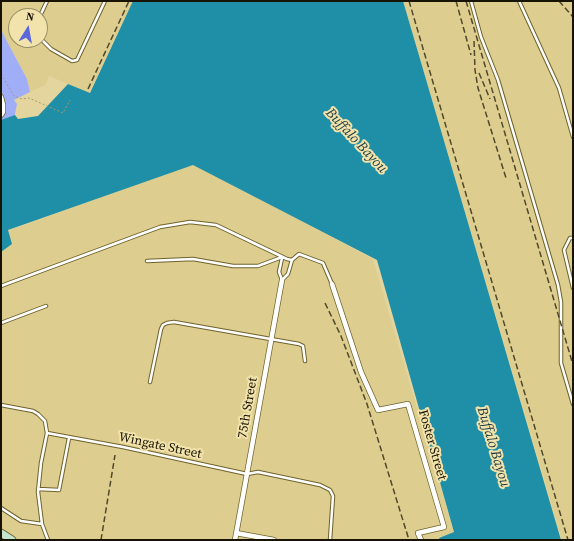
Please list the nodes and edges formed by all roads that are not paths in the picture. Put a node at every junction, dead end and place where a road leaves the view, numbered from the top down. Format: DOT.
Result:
graph roads {
  1 [pos="105,1"];
  2 [pos="471,1"];
  3 [pos="519,1"];
  4 [pos="48,47"];
  5 [pos="1,97"];
  6 [pos="1,115"];
  7 [pos="573,137"];
  8 [pos="573,238"];
  9 [pos="282,257"];
  10 [pos="292,260"];
  11 [pos="148,261"];
  12 [pos="282,280"];
  13 [pos="332,284"];
  14 [pos="1,286"];
  15 [pos="573,288"];
  16 [pos="46,306"];
  17 [pos="1,323"];
  18 [pos="272,338"];
  19 [pos="305,361"];
  20 [pos="150,382"];
  21 [pos="573,404"];
  22 [pos="1,405"];
  23 [pos="47,434"];
  24 [pos="69,438"];
  25 [pos="247,474"];
  26 [pos="38,488"];
  27 [pos="1,508"];
  28 [pos="42,524"];
  29 [pos="1,533"];
  30 [pos="236,533"];
  31 [pos="12,540"];
  32 [pos="48,540"];
  33 [pos="235,540"];
  34 [pos="274,540"];
  35 [pos="330,540"];
  36 [pos="421,540"];
  1 -- 4 [label="lane"];
  2 -- 21 [label="lane"];
  3 -- 7 [label="lane"];
  5 -- 6 [label="street"];
  8 -- 15 [label="lane"];
  9 -- 10 [label="lane"];
  9 -- 11 [label="lane"];
  9 -- 12 [label="lane"];
  9 -- 14 [label="lane"];
  10 -- 12 [label="lane"];
  10 -- 13 [label="lane"];
  12 -- 18 [label="street, 75th Street"];
  13 -- 36 [label="street, Foster Street"];
  16 -- 17 [label="lane"];
  18 -- 19 [label="lane"];
  18 -- 20 [label="lane"];
  18 -- 25 [label="street, 75th Street"];
  22 -- 23 [label="lane"];
  23 -- 24 [label="lane, Wingate Street"];
  23 -- 26 [label="lane"];
  24 -- 25 [label="lane, Wingate Street"];
  24 -- 26 [label="lane"];
  25 -- 30 [label="street, 75th Street"];
  25 -- 35 [label="lane, Wingate Street"];
  26 -- 28 [label="lane"];
  27 -- 28 [label="lane"];
  28 -- 32 [label="lane"];
  29 -- 31 [label="street"];
  30 -- 33 [label="street, 75th Street"];
  30 -- 34 [label="street"];
}
